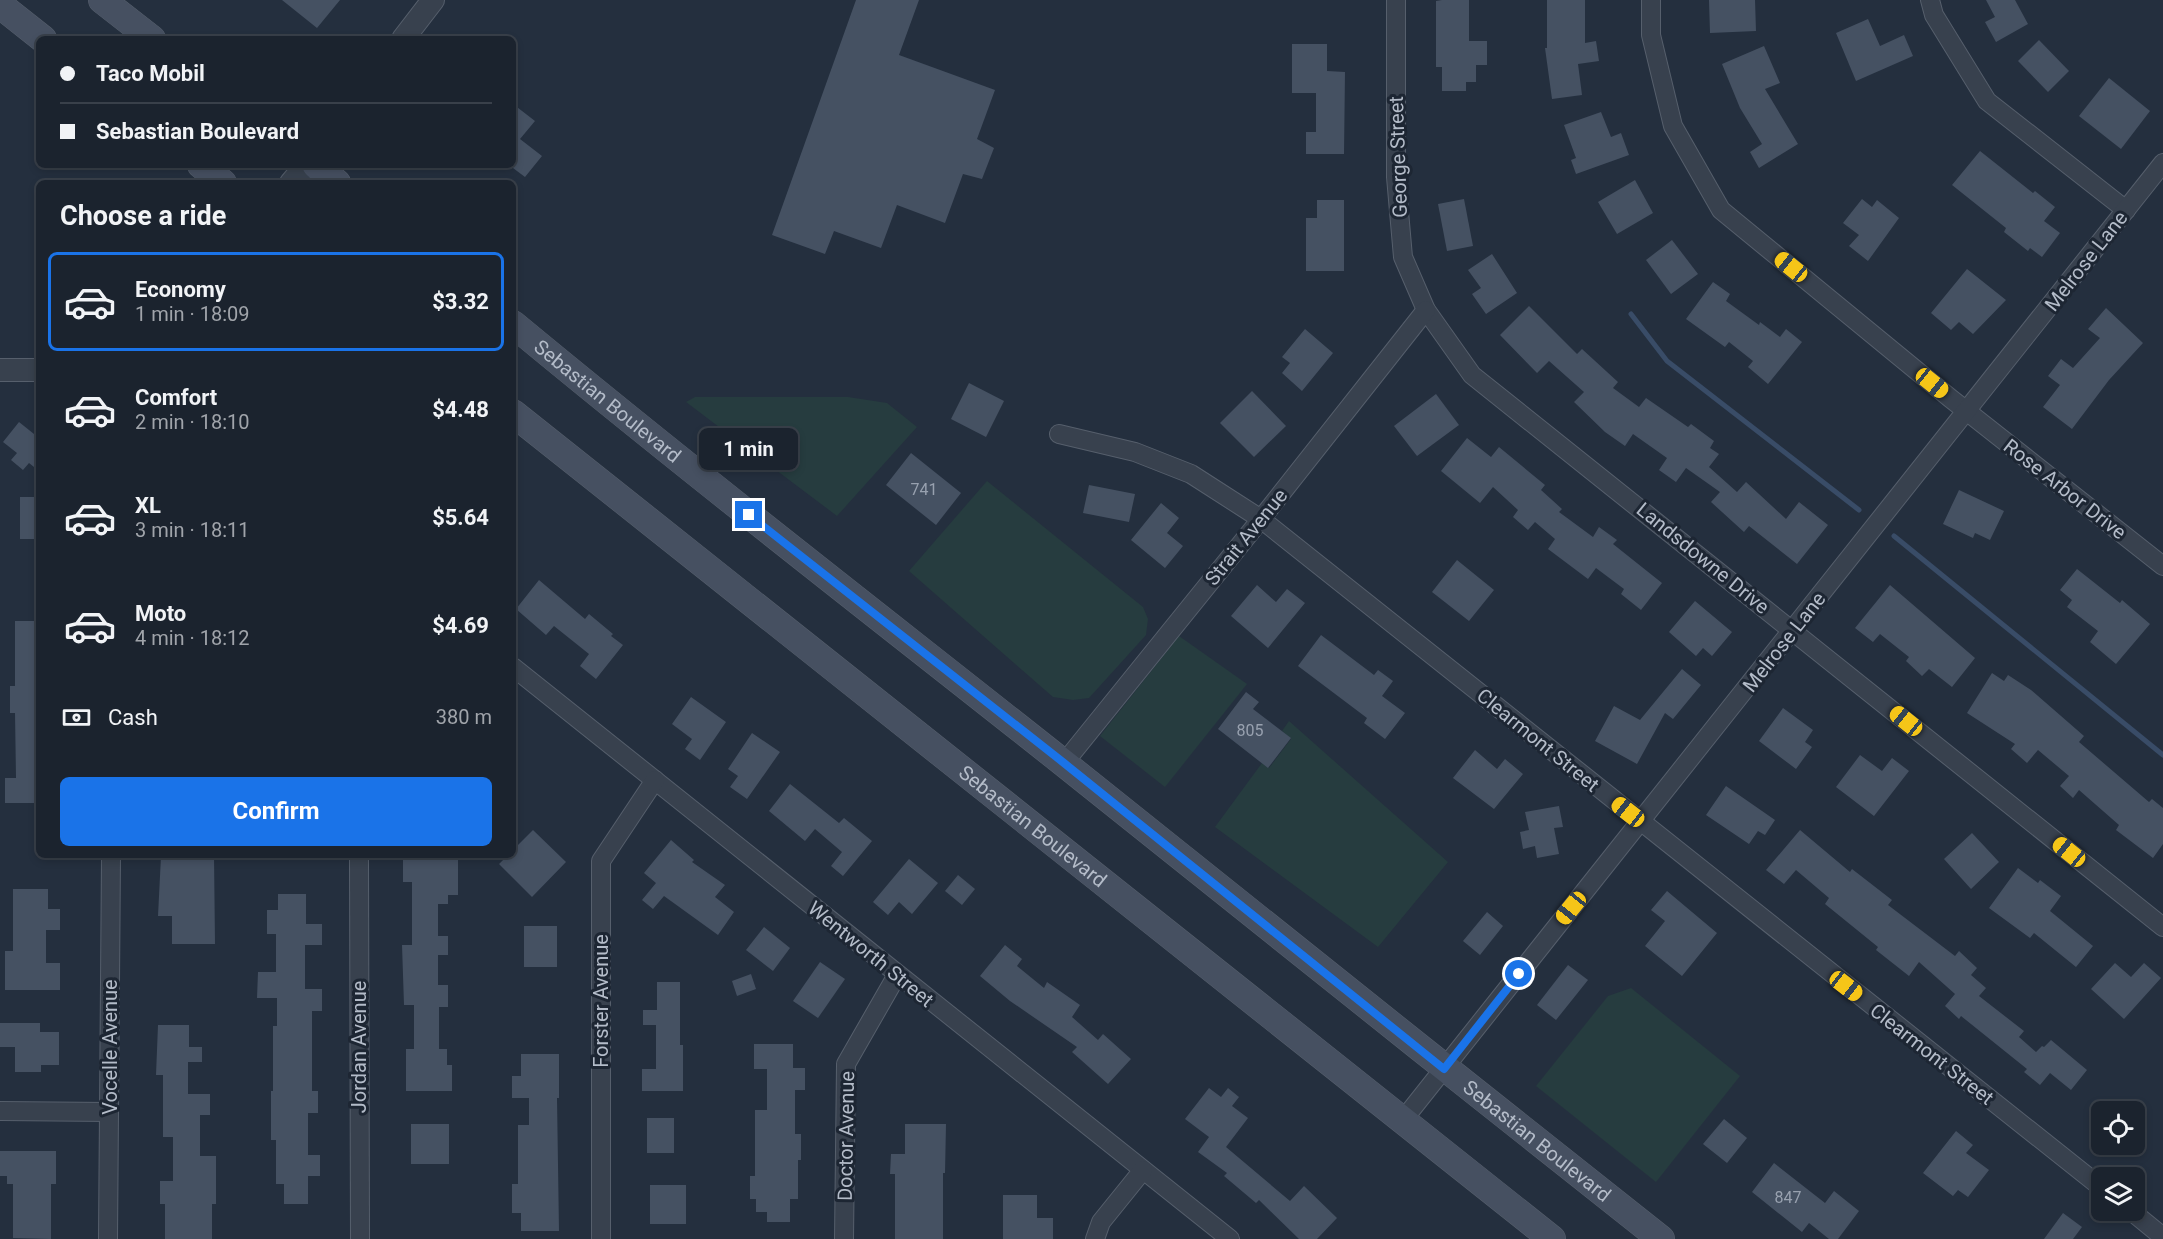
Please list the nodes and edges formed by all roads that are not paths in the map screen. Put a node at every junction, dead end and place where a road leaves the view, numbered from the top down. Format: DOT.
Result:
graph roads {
  1 [pos="102,0"];
  2 [pos="433,0"];
  3 [pos="1396,0"];
  4 [pos="1651,0"];
  5 [pos="1930,0"];
  6 [pos="0,5"];
  7 [pos="39,36"];
  8 [pos="148,36"];
  9 [pos="405,36"];
  10 [pos="2163,163"];
  11 [pos="205,168"];
  12 [pos="304,168"];
  13 [pos="320,168"];
  14 [pos="219,180"];
  15 [pos="294,180"];
  16 [pos="334,180"];
  17 [pos="2126,210"];
  18 [pos="1426,310"];
  19 [pos="516,326"];
  20 [pos="0,370"];
  21 [pos="36,370"];
  22 [pos="1967,412"];
  23 [pos="516,415"];
  24 [pos="1059,434"];
  25 [pos="1261,519"];
  26 [pos="2161,561"];
  27 [pos="1793,630"];
  28 [pos="516,669"];
  29 [pos="1064,763"];
  30 [pos="655,780"];
  31 [pos="1641,822"];
  32 [pos="111,858"];
  33 [pos="359,858"];
  34 [pos="2163,927"];
  35 [pos="897,975"];
  36 [pos="1444,1069"];
  37 [pos="0,1111"];
  38 [pos="109,1112"];
  39 [pos="1403,1120"];
  40 [pos="1143,1170"];
  41 [pos="2091,1179"];
  42 [pos="2143,1221"];
  43 [pos="2163,1237"];
  44 [pos="108,1239"];
  45 [pos="360,1239"];
  46 [pos="601,1239"];
  47 [pos="844,1239"];
  48 [pos="1095,1239"];
  49 [pos="1230,1239"];
  50 [pos="1552,1239"];
  51 [pos="1661,1239"];
  1 -- 8 [label="main road"];
  2 -- 9 [label="street"];
  3 -- 18 [label="street, George Street"];
  4 -- 22 [label="street, Rose Arbor Drive"];
  5 -- 17 [label="street"];
  6 -- 7 [label="main road"];
  10 -- 17 [label="street, Melrose Lane"];
  11 -- 14 [label="main road"];
  12 -- 15 [label="street"];
  13 -- 16 [label="main road"];
  17 -- 22 [label="street, Melrose Lane"];
  18 -- 25 [label="street, Strait Avenue"];
  18 -- 27 [label="street, Landsdowne Drive"];
  19 -- 29 [label="main road, Sebastian Boulevard"];
  20 -- 21 [label="street"];
  22 -- 26 [label="street, Rose Arbor Drive"];
  22 -- 27 [label="street, Melrose Lane"];
  23 -- 39 [label="main road, Sebastian Boulevard"];
  24 -- 25 [label="street, Clearmont Street"];
  25 -- 29 [label="street, Strait Avenue"];
  25 -- 31 [label="street, Clearmont Street"];
  27 -- 31 [label="street, Melrose Lane"];
  27 -- 34 [label="street, Landsdowne Drive"];
  28 -- 30 [label="street, Wentworth Street"];
  29 -- 36 [label="main road, Sebastian Boulevard"];
  30 -- 35 [label="street, Wentworth Street"];
  30 -- 46 [label="street, Forster Avenue"];
  31 -- 36 [label="street, Melrose Lane"];
  31 -- 41 [label="street, Clearmont Street"];
  32 -- 38 [label="street, Vocelle Avenue"];
  33 -- 45 [label="street, Jordan Avenue"];
  35 -- 40 [label="street, Wentworth Street"];
  35 -- 47 [label="street, Doctor Avenue"];
  36 -- 39 [label="street, Melrose Lane"];
  36 -- 51 [label="main road, Sebastian Boulevard"];
  37 -- 38 [label="street"];
  38 -- 44 [label="street, Vocelle Avenue"];
  39 -- 50 [label="main road, Sebastian Boulevard"];
  40 -- 48 [label="street"];
  40 -- 49 [label="street, Wentworth Street"];
  42 -- 43 [label="street"];
}
